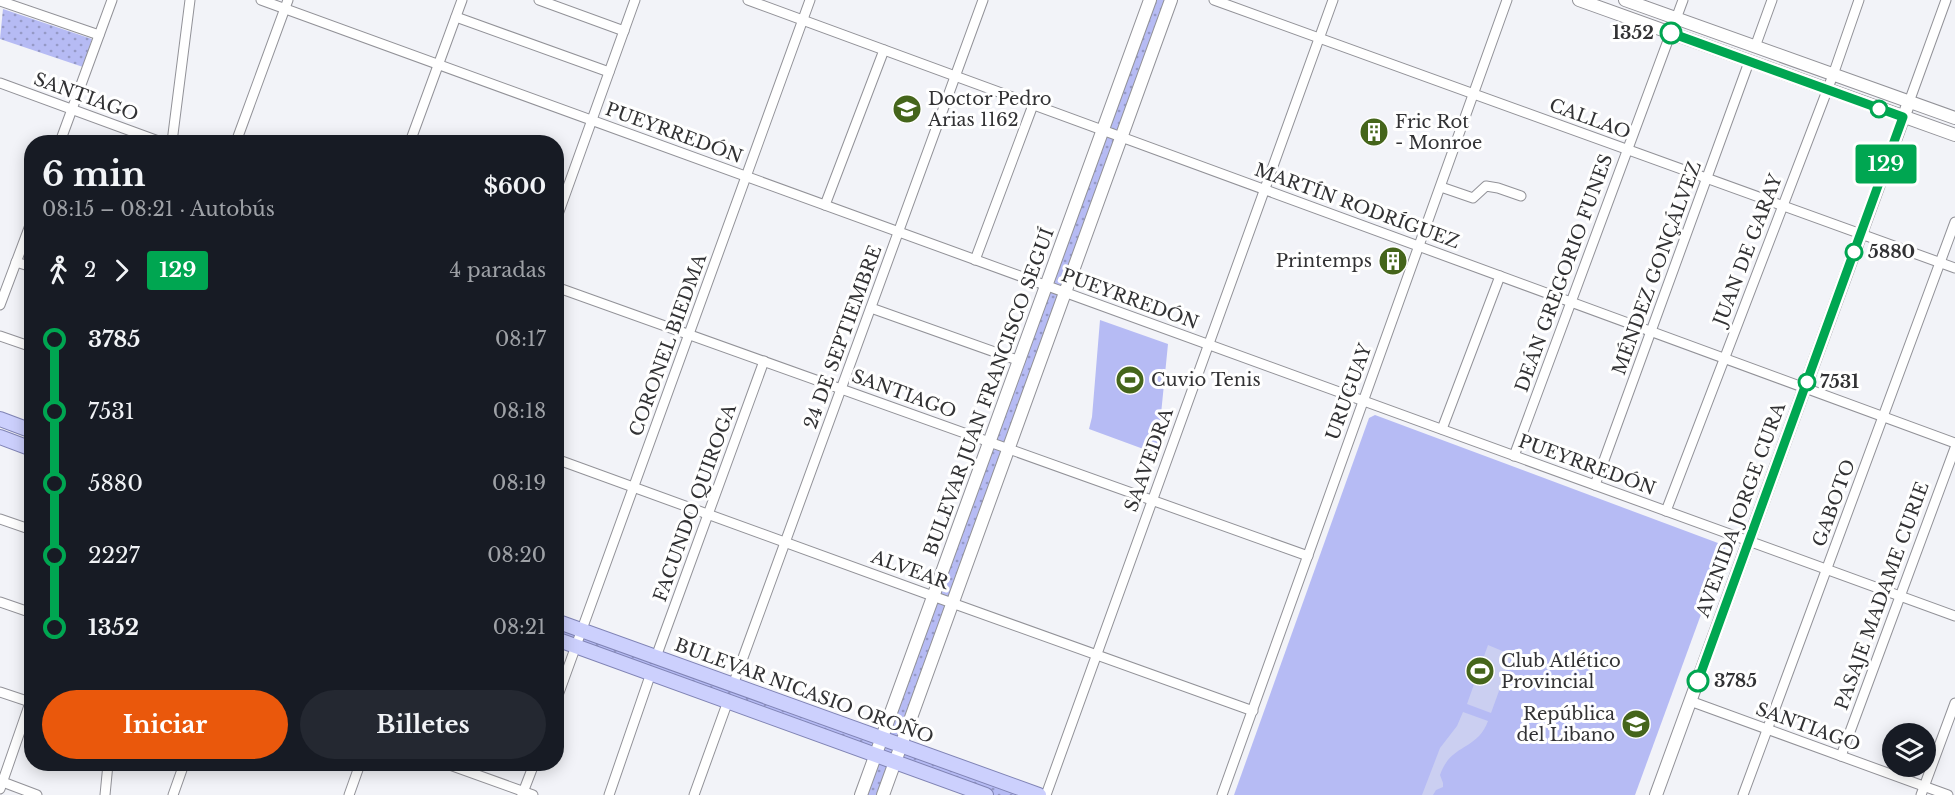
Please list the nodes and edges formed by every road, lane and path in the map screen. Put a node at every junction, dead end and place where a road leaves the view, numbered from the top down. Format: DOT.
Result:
graph roads {
  1 [pos="112,0"];
  2 [pos="190,0"];
  3 [pos="261,0"];
  4 [pos="462,0"];
  5 [pos="539,0"];
  6 [pos="635,0"];
  7 [pos="748,0"];
  8 [pos="810,0"];
  9 [pos="983,0"];
  10 [pos="1150,0"];
  11 [pos="1171,0"];
  12 [pos="1214,0"];
  13 [pos="1333,0"];
  14 [pos="1507,0"];
  15 [pos="1579,0"];
  16 [pos="1624,0"];
  17 [pos="1683,0"];
  18 [pos="1772,0"];
  19 [pos="1859,0"];
  20 [pos="1946,0"];
  21 [pos="0,1"];
  22 [pos="286,4"];
  23 [pos="456,17"];
  24 [pos="1676,19"];
  25 [pos="803,20"];
  26 [pos="624,31"];
  27 [pos="1671,33"];
  28 [pos="99,35"];
  29 [pos="1319,38"];
  30 [pos="1755,47"];
  31 [pos="884,50"];
  32 [pos="1749,62"];
  33 [pos="438,64"];
  34 [pos="609,72"];
  35 [pos="1833,75"];
  36 [pos="955,76"];
  37 [pos="0,83"];
  38 [pos="1827,90"];
  39 [pos="1474,94"];
  40 [pos="1909,102"];
  41 [pos="1033,105"];
  42 [pos="72,110"];
  43 [pos="1903,117"];
  44 [pos="1955,118"];
  45 [pos="592,121"];
  46 [pos="1103,130"];
  47 [pos="63,135"];
  48 [pos="142,135"];
  49 [pos="173,135"];
  50 [pos="239,135"];
  51 [pos="413,135"];
  52 [pos="1955,135"];
  53 [pos="1121,137"];
  54 [pos="1628,150"];
  55 [pos="746,177"];
  56 [pos="1707,178"];
  57 [pos="1441,187"];
  58 [pos="1264,189"];
  59 [pos="1521,196"];
  60 [pos="564,198"];
  61 [pos="825,205"];
  62 [pos="1783,206"];
  63 [pos="1955,222"];
  64 [pos="899,232"];
  65 [pos="1860,234"];
  66 [pos="24,241"];
  67 [pos="1419,246"];
  68 [pos="975,260"];
  69 [pos="16,262"];
  70 [pos="1940,263"];
  71 [pos="24,264"];
  72 [pos="1955,268"];
  73 [pos="1500,276"];
  74 [pos="1046,286"];
  75 [pos="564,290"];
  76 [pos="1065,292"];
  77 [pos="1571,302"];
  78 [pos="0,305"];
  79 [pos="871,308"];
  80 [pos="1651,331"];
  81 [pos="689,334"];
  82 [pos="0,336"];
  83 [pos="24,344"];
  84 [pos="1209,345"];
  85 [pos="1725,358"];
  86 [pos="1020,360"];
  87 [pos="764,361"];
  88 [pos="1805,387"];
  89 [pos="842,389"];
  90 [pos="1364,401"];
  91 [pos="1883,416"];
  92 [pos="0,419"];
  93 [pos="24,427"];
  94 [pos="1442,429"];
  95 [pos="0,437"];
  96 [pos="990,442"];
  97 [pos="1955,443"];
  98 [pos="24,446"];
  99 [pos="1955,448"];
  100 [pos="1008,449"];
  101 [pos="1514,456"];
  102 [pos="564,462"];
  103 [pos="1595,485"];
  104 [pos="634,487"];
  105 [pos="1152,500"];
  106 [pos="1666,511"];
  107 [pos="709,514"];
  108 [pos="0,519"];
  109 [pos="24,527"];
  110 [pos="1749,541"];
  111 [pos="786,542"];
  112 [pos="1308,556"];
  113 [pos="1826,570"];
  114 [pos="1900,596"];
  115 [pos="934,597"];
  116 [pos="0,602"];
  117 [pos="952,603"];
  118 [pos="24,610"];
  119 [pos="1955,616"];
  120 [pos="564,624"];
  121 [pos="582,630"];
  122 [pos="564,642"];
  123 [pos="577,646"];
  124 [pos="1096,655"];
  125 [pos="656,657"];
  126 [pos="651,673"];
  127 [pos="564,680"];
  128 [pos="734,685"];
  129 [pos="0,692"];
  130 [pos="24,697"];
  131 [pos="728,701"];
  132 [pos="1690,701"];
  133 [pos="1955,703"];
  134 [pos="1253,711"];
  135 [pos="24,719"];
  136 [pos="1767,729"];
  137 [pos="882,738"];
  138 [pos="901,745"];
  139 [pos="876,755"];
  140 [pos="1841,756"];
  141 [pos="895,762"];
  142 [pos="107,771"];
  143 [pos="182,771"];
  144 [pos="358,771"];
  145 [pos="465,771"];
  146 [pos="532,771"];
  147 [pos="1,784"];
  148 [pos="1923,791"];
  149 [pos="526,794"];
  150 [pos="37,795"];
  151 [pos="105,795"];
  152 [pos="173,795"];
  153 [pos="349,795"];
  154 [pos="609,795"];
  155 [pos="694,795"];
  156 [pos="861,795"];
  157 [pos="883,795"];
  158 [pos="986,795"];
  159 [pos="1039,795"];
  160 [pos="1046,795"];
  161 [pos="1222,795"];
  162 [pos="1656,795"];
  163 [pos="1743,795"];
  164 [pos="1948,795"];
  1 -- 28 [label="street"];
  2 -- 49 [label="street"];
  3 -- 22 [label="street, PUEYRREDÓN"];
  4 -- 23 [label="street"];
  5 -- 26 [label="street"];
  6 -- 26 [label="street"];
  7 -- 25 [label="street, MARTÍN RODRÍGUEZ"];
  8 -- 25 [label="street, CORONEL BIEDMA"];
  9 -- 36 [label="street, 24 DE SEPTIEMBRE"];
  10 -- 46 [label="main road, BULEVAR JUAN FRANCISCO SEGUÍ"];
  11 -- 53 [label="main road, BULEVAR JUAN FRANCISCO SEGUÍ"];
  12 -- 29 [label="street, CALLAO"];
  13 -- 29 [label="street, SAAVEDRA"];
  14 -- 39 [label="street, URUGUAY"];
  15 -- 27 [label="main road"];
  16 -- 24 [label="main road"];
  17 -- 24 [label="street, DEÁN GREGORIO FUNES"];
  18 -- 30 [label="street"];
  19 -- 35 [label="street, JUAN DE GARAY"];
  20 -- 40 [label="street"];
  21 -- 28 [label="street"];
  22 -- 33 [label="street, PUEYRREDÓN"];
  22 -- 50 [label="street"];
  23 -- 33 [label="street"];
  23 -- 34 [label="street"];
  24 -- 27 [label="street, DEÁN GREGORIO FUNES"];
  24 -- 30 [label="main road"];
  25 -- 31 [label="street, MARTÍN RODRÍGUEZ"];
  25 -- 55 [label="street, CORONEL BIEDMA"];
  26 -- 34 [label="street"];
  27 -- 32 [label="main road"];
  27 -- 54 [label="street, DEÁN GREGORIO FUNES"];
  28 -- 42 [label="street"];
  29 -- 39 [label="street, CALLAO"];
  29 -- 58 [label="street, SAAVEDRA"];
  30 -- 35 [label="main road"];
  31 -- 36 [label="street, MARTÍN RODRÍGUEZ"];
  31 -- 61 [label="street"];
  32 -- 38 [label="main road"];
  32 -- 56 [label="street, MÉNDEZ GONÇÁLVEZ"];
  33 -- 45 [label="street, PUEYRREDÓN"];
  33 -- 51 [label="street"];
  34 -- 45 [label="street"];
  35 -- 38 [label="street, JUAN DE GARAY"];
  35 -- 40 [label="main road"];
  36 -- 41 [label="street, MARTÍN RODRÍGUEZ"];
  36 -- 64 [label="street, 24 DE SEPTIEMBRE"];
  37 -- 42 [label="street, SANTIAGO"];
  38 -- 43 [label="main road"];
  38 -- 62 [label="street, JUAN DE GARAY"];
  39 -- 54 [label="street, CALLAO"];
  39 -- 57 [label="street, URUGUAY"];
  40 -- 43 [label="main road, AVENIDA JORGE CURA"];
  40 -- 44 [label="main road"];
  41 -- 46 [label="street, MARTÍN RODRÍGUEZ"];
  41 -- 68 [label="street"];
  42 -- 47 [label="street"];
  42 -- 48 [label="street, SANTIAGO"];
  43 -- 52 [label="main road"];
  43 -- 65 [label="main road, AVENIDA JORGE CURA"];
  45 -- 55 [label="street, PUEYRREDÓN"];
  45 -- 60 [label="street"];
  46 -- 53 [label="street, MARTÍN RODRÍGUEZ"];
  46 -- 74 [label="main road, BULEVAR JUAN FRANCISCO SEGUÍ"];
  53 -- 58 [label="street, MARTÍN RODRÍGUEZ"];
  53 -- 76 [label="main road, BULEVAR JUAN FRANCISCO SEGUÍ"];
  54 -- 56 [label="street, CALLAO"];
  54 -- 77 [label="street, DEÁN GREGORIO FUNES"];
  55 -- 61 [label="street, PUEYRREDÓN"];
  55 -- 81 [label="street, CORONEL BIEDMA"];
  56 -- 62 [label="street, CALLAO"];
  56 -- 80 [label="street, MÉNDEZ GONÇÁLVEZ"];
  57 -- 59 [label="street"];
  57 -- 67 [label="street, URUGUAY"];
  58 -- 67 [label="street, MARTÍN RODRÍGUEZ"];
  58 -- 84 [label="street, SAAVEDRA"];
  61 -- 64 [label="street, PUEYRREDÓN"];
  62 -- 65 [label="street, CALLAO"];
  62 -- 85 [label="street, JUAN DE GARAY"];
  63 -- 70 [label="street, GABOTO"];
  64 -- 68 [label="street, PUEYRREDÓN"];
  64 -- 79 [label="street, 24 DE SEPTIEMBRE"];
  65 -- 70 [label="street, CALLAO"];
  65 -- 88 [label="main road, AVENIDA JORGE CURA"];
  66 -- 69 [label="street"];
  67 -- 73 [label="street, MARTÍN RODRÍGUEZ"];
  67 -- 90 [label="street, URUGUAY"];
  68 -- 74 [label="street, PUEYRREDÓN"];
  69 -- 71 [label="street"];
  69 -- 78 [label="street"];
  70 -- 72 [label="street, CALLAO"];
  70 -- 91 [label="street, GABOTO"];
  73 -- 77 [label="street, MARTÍN RODRÍGUEZ"];
  73 -- 94 [label="street"];
  74 -- 76 [label="street, PUEYRREDÓN"];
  74 -- 86 [label="main road, BULEVAR JUAN FRANCISCO SEGUÍ"];
  75 -- 81 [label="street, SANTIAGO"];
  76 -- 84 [label="street, PUEYRREDÓN"];
  76 -- 100 [label="main road, BULEVAR JUAN FRANCISCO SEGUÍ"];
  77 -- 80 [label="street, MARTÍN RODRÍGUEZ"];
  77 -- 101 [label="street, DEÁN GREGORIO FUNES"];
  79 -- 86 [label="street"];
  79 -- 89 [label="street, 24 DE SEPTIEMBRE"];
  80 -- 85 [label="street, MARTÍN RODRÍGUEZ"];
  80 -- 103 [label="street, MÉNDEZ GONÇÁLVEZ"];
  81 -- 87 [label="street, SANTIAGO"];
  81 -- 104 [label="street, CORONEL BIEDMA"];
  82 -- 83 [label="street"];
  84 -- 90 [label="street, PUEYRREDÓN"];
  84 -- 105 [label="street, SAAVEDRA"];
  85 -- 88 [label="street, MARTÍN RODRÍGUEZ"];
  85 -- 106 [label="street, JUAN DE GARAY"];
  86 -- 96 [label="main road, BULEVAR JUAN FRANCISCO SEGUÍ"];
  87 -- 89 [label="street, SANTIAGO"];
  87 -- 107 [label="street, FACUNDO QUIROGA"];
  88 -- 91 [label="street, MARTÍN RODRÍGUEZ"];
  88 -- 110 [label="main road, AVENIDA JORGE CURA"];
  89 -- 96 [label="street, SANTIAGO"];
  89 -- 111 [label="street, 24 DE SEPTIEMBRE"];
  90 -- 94 [label="street, PUEYRREDÓN"];
  90 -- 112 [label="street, URUGUAY"];
  91 -- 97 [label="street, MARTÍN RODRÍGUEZ"];
  91 -- 113 [label="street, GABOTO"];
  92 -- 93 [label="main road"];
  94 -- 101 [label="street, PUEYRREDÓN"];
  95 -- 98 [label="main road"];
  96 -- 100 [label="street, SANTIAGO"];
  96 -- 115 [label="main road, BULEVAR JUAN FRANCISCO SEGUÍ"];
  99 -- 114 [label="street, PASAJE MADAME CURIE"];
  100 -- 105 [label="street, SANTIAGO"];
  100 -- 117 [label="main road, BULEVAR JUAN FRANCISCO SEGUÍ"];
  101 -- 103 [label="street, PUEYRREDÓN"];
  102 -- 104 [label="street, ALVEAR"];
  103 -- 106 [label="street, PUEYRREDÓN"];
  104 -- 107 [label="street, ALVEAR"];
  104 -- 121 [label="street, CORONEL BIEDMA"];
  105 -- 112 [label="street, SANTIAGO"];
  105 -- 124 [label="street, SAAVEDRA"];
  106 -- 110 [label="street, PUEYRREDÓN"];
  107 -- 111 [label="street, ALVEAR"];
  107 -- 125 [label="street, FACUNDO QUIROGA"];
  108 -- 109 [label="street"];
  110 -- 113 [label="street, PUEYRREDÓN"];
  110 -- 132 [label="main road, AVENIDA JORGE CURA"];
  111 -- 115 [label="street, ALVEAR"];
  111 -- 128 [label="street, 24 DE SEPTIEMBRE"];
  112 -- 134 [label="street, URUGUAY"];
  113 -- 114 [label="street, PUEYRREDÓN"];
  113 -- 136 [label="street, GABOTO"];
  114 -- 119 [label="street, PUEYRREDÓN"];
  114 -- 140 [label="street, PASAJE MADAME CURIE"];
  115 -- 117 [label="street, ALVEAR"];
  115 -- 137 [label="main road, BULEVAR JUAN FRANCISCO SEGUÍ"];
  116 -- 118 [label="street"];
  117 -- 124 [label="street, ALVEAR"];
  117 -- 138 [label="main road, BULEVAR JUAN FRANCISCO SEGUÍ"];
  120 -- 121 [label="main road, BULEVAR NICASIO OROÑO"];
  121 -- 123 [label="street, CORONEL BIEDMA"];
  121 -- 125 [label="main road, BULEVAR NICASIO OROÑO"];
  122 -- 123 [label="main road, BULEVAR NICASIO OROÑO"];
  123 -- 126 [label="main road, BULEVAR NICASIO OROÑO"];
  123 -- 127 [label="street, CORONEL BIEDMA"];
  124 -- 134 [label="street, ALVEAR"];
  124 -- 160 [label="street, SAAVEDRA"];
  125 -- 128 [label="main road, BULEVAR NICASIO OROÑO"];
  126 -- 131 [label="main road, BULEVAR NICASIO OROÑO"];
  126 -- 154 [label="street"];
  128 -- 137 [label="main road, BULEVAR NICASIO OROÑO"];
  129 -- 130 [label="street"];
  131 -- 139 [label="main road, BULEVAR NICASIO OROÑO"];
  131 -- 155 [label="street"];
  132 -- 136 [label="street, SANTIAGO"];
  132 -- 162 [label="main road, AVENIDA JORGE CURA"];
  133 -- 148 [label="street"];
  134 -- 161 [label="street, URUGUAY"];
  135 -- 147 [label="street"];
  136 -- 140 [label="street, SANTIAGO"];
  136 -- 163 [label="street, GABOTO"];
  137 -- 138 [label="main road, BULEVAR NICASIO OROÑO"];
  137 -- 139 [label="main road, BULEVAR JUAN FRANCISCO SEGUÍ"];
  138 -- 141 [label="main road, BULEVAR JUAN FRANCISCO SEGUÍ"];
  138 -- 159 [label="main road, BULEVAR NICASIO OROÑO"];
  139 -- 141 [label="main road, BULEVAR NICASIO OROÑO"];
  139 -- 156 [label="main road, BULEVAR JUAN FRANCISCO SEGUÍ"];
  140 -- 148 [label="street, SANTIAGO"];
  141 -- 157 [label="main road, BULEVAR JUAN FRANCISCO SEGUÍ"];
  141 -- 158 [label="main road, BULEVAR NICASIO OROÑO"];
  142 -- 151 [label="street"];
  143 -- 152 [label="street"];
  144 -- 153 [label="street"];
  145 -- 149 [label="street"];
  146 -- 149 [label="street"];
  147 -- 150 [label="street"];
  148 -- 164 [label="street, SANTIAGO"];
}
